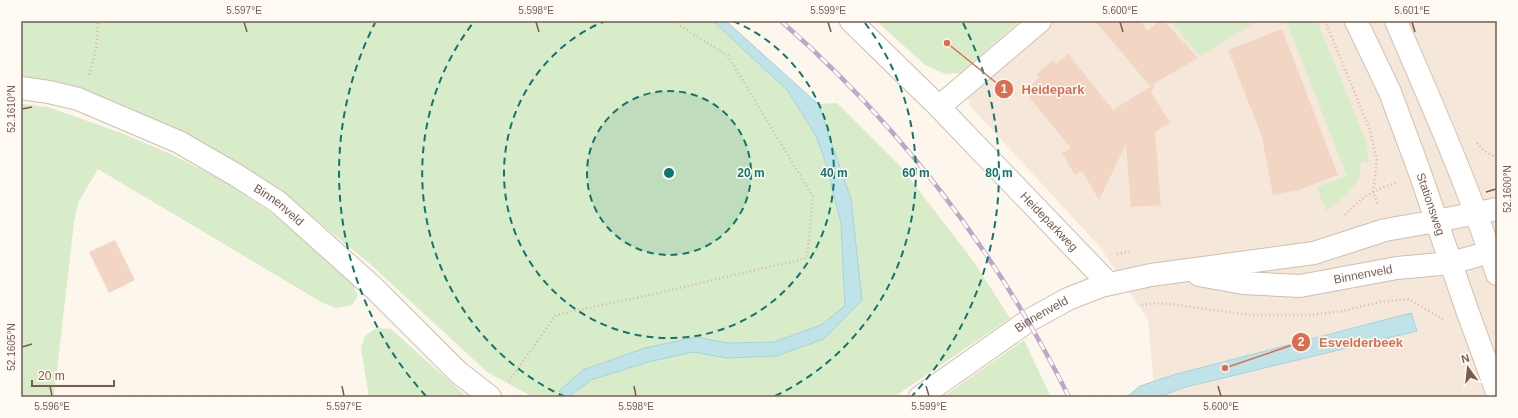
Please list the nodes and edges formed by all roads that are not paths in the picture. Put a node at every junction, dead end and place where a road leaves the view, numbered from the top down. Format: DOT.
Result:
graph roads {
  1 [pos="851,21"];
  2 [pos="1040,21"];
  3 [pos="1356,21"];
  4 [pos="1396,21"];
  5 [pos="21,88"];
  6 [pos="939,106"];
  7 [pos="1487,211"];
  8 [pos="1437,221"];
  9 [pos="1494,251"];
  10 [pos="1451,262"];
  11 [pos="1180,271"];
  12 [pos="1497,274"];
  13 [pos="1109,284"];
  14 [pos="498,391"];
  15 [pos="1497,392"];
  16 [pos="920,397"];
  1 -- 6 [label="street, Heideparkweg"];
  2 -- 6 [label="street"];
  3 -- 8 [label="street, Stationsweg"];
  4 -- 7 [label="street"];
  5 -- 14 [label="street, Binnenveld"];
  6 -- 13 [label="street, Heideparkweg"];
  7 -- 8 [label="street, Binnenveld"];
  7 -- 9 [label="street"];
  8 -- 10 [label="street, Stationsweg"];
  8 -- 11 [label="street, Binnenveld"];
  9 -- 10 [label="street, Binnenveld"];
  9 -- 12 [label="street"];
  10 -- 11 [label="street, Binnenveld"];
  10 -- 15 [label="street, Stationsweg"];
  11 -- 13 [label="street, Binnenveld"];
  13 -- 16 [label="street, Binnenveld"];
}
